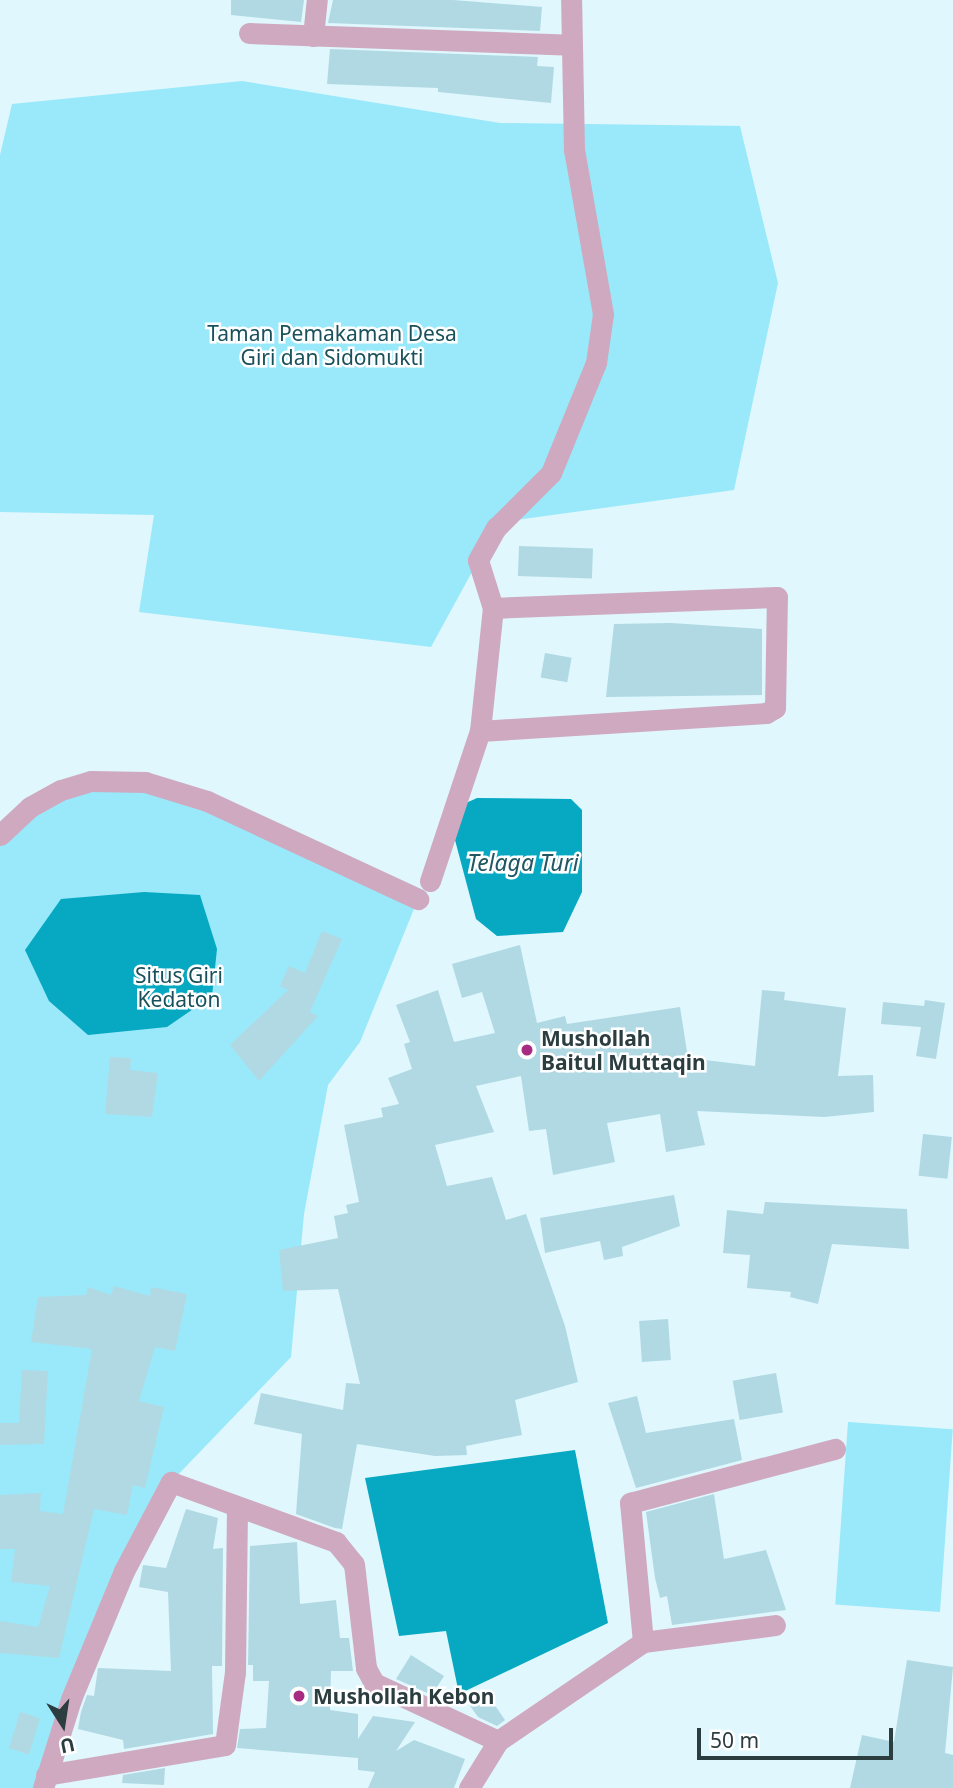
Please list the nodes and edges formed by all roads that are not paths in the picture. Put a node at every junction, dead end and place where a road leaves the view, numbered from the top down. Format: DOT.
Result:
graph roads {
  1 [pos="317,0"];
  2 [pos="571,0"];
  3 [pos="249,33"];
  4 [pos="313,36"];
  5 [pos="571,45"];
  6 [pos="493,608"];
  7 [pos="480,731"];
  8 [pos="0,835"];
  9 [pos="835,1449"];
  10 [pos="237,1510"];
  11 [pos="775,1625"];
  12 [pos="643,1642"];
  13 [pos="498,1741"];
  14 [pos="45,1781"];
  15 [pos="469,1788"];
  1 -- 4 [label="street"];
  2 -- 5 [label="street"];
  3 -- 4 [label="street"];
  4 -- 5 [label="street"];
  5 -- 6 [label="street"];
  6 -- 7 [label="street"];
  6 -- 7 [label="street"];
  7 -- 8 [label="street"];
  9 -- 12 [label="street"];
  10 -- 13 [label="street"];
  10 -- 14 [label="street"];
  10 -- 14 [label="street"];
  11 -- 12 [label="street"];
  12 -- 13 [label="street"];
  13 -- 15 [label="street"];
}
